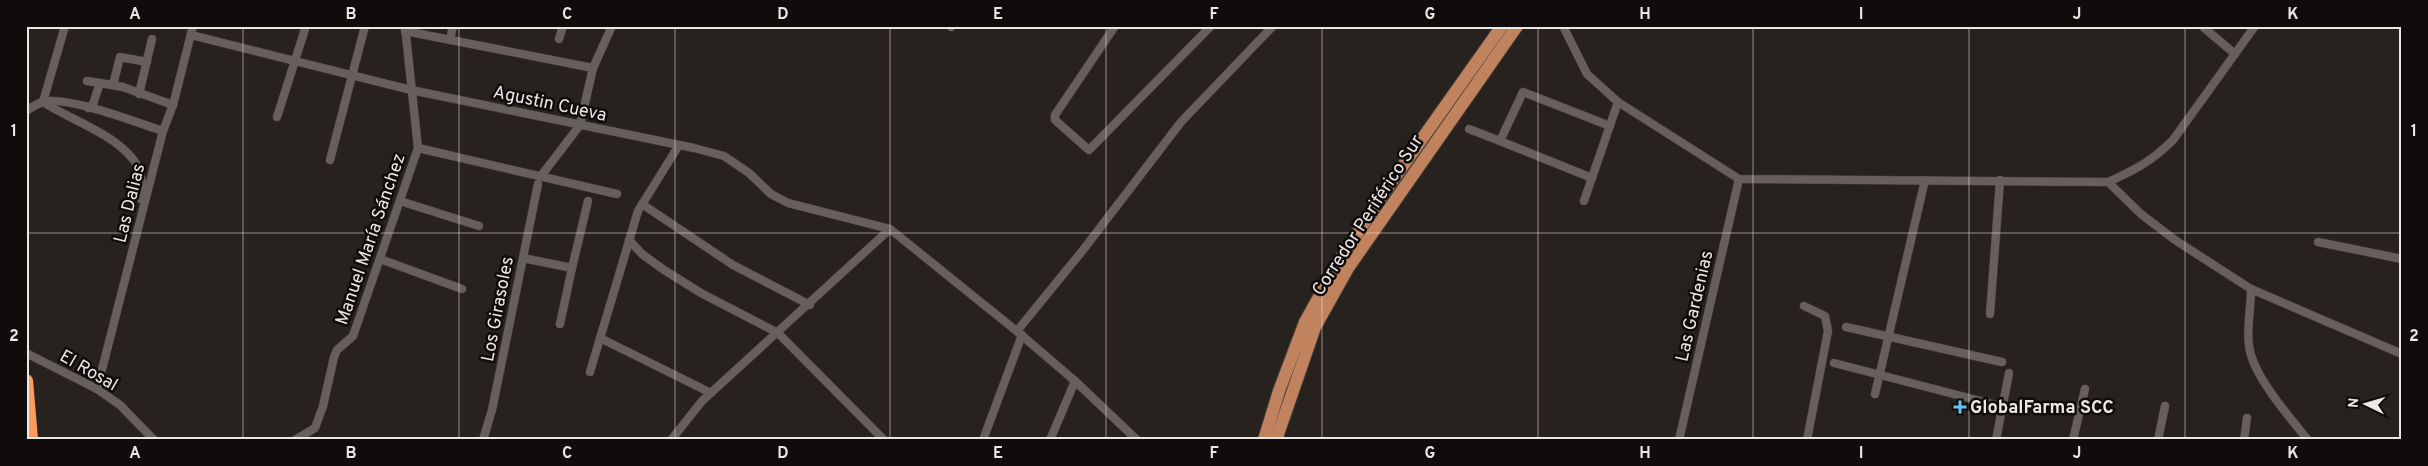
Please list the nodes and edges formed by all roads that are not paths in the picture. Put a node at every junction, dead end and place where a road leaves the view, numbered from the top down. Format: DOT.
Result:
graph roads {
  1 [pos="65,26"];
  2 [pos="192,26"];
  3 [pos="306,26"];
  4 [pos="365,26"];
  5 [pos="453,26"];
  6 [pos="563,26"];
  7 [pos="612,26"];
  8 [pos="1115,26"];
  9 [pos="1211,26"];
  10 [pos="1273,26"];
  11 [pos="1502,26"];
  12 [pos="1518,26"];
  13 [pos="1563,26"];
  14 [pos="2202,26"];
  15 [pos="2255,26"];
  16 [pos="405,29"];
  17 [pos="191,35"];
  18 [pos="152,39"];
  19 [pos="559,39"];
  20 [pos="450,40"];
  21 [pos="2235,54"];
  22 [pos="296,61"];
  23 [pos="147,62"];
  24 [pos="594,68"];
  25 [pos="351,75"];
  26 [pos="87,81"];
  27 [pos="100,83"];
  28 [pos="114,85"];
  29 [pos="411,90"];
  30 [pos="139,94"];
  31 [pos="44,102"];
  32 [pos="1618,102"];
  33 [pos="173,105"];
  34 [pos="88,108"];
  35 [pos="26,111"];
  36 [pos="277,117"];
  37 [pos="580,124"];
  38 [pos="1610,126"];
  39 [pos="1469,129"];
  40 [pos="163,131"];
  41 [pos="1500,141"];
  42 [pos="679,145"];
  43 [pos="418,148"];
  44 [pos="330,160"];
  45 [pos="1592,178"];
  46 [pos="1739,179"];
  47 [pos="539,180"];
  48 [pos="1925,180"];
  49 [pos="2000,180"];
  50 [pos="2108,182"];
  51 [pos="617,194"];
  52 [pos="400,201"];
  53 [pos="588,201"];
  54 [pos="1584,201"];
  55 [pos="642,204"];
  56 [pos="138,226"];
  57 [pos="479,226"];
  58 [pos="890,229"];
  59 [pos="629,240"];
  60 [pos="2318,242"];
  61 [pos="523,258"];
  62 [pos="380,259"];
  63 [pos="2402,259"];
  64 [pos="572,268"];
  65 [pos="2251,289"];
  66 [pos="462,290"];
  67 [pos="810,305"];
  68 [pos="1804,306"];
  69 [pos="1990,314"];
  70 [pos="560,324"];
  71 [pos="1846,327"];
  72 [pos="778,333"];
  73 [pos="1020,333"];
  74 [pos="1889,336"];
  75 [pos="600,338"];
  76 [pos="26,353"];
  77 [pos="2402,354"];
  78 [pos="2002,362"];
  79 [pos="1834,363"];
  80 [pos="590,372"];
  81 [pos="2009,373"];
  82 [pos="1879,376"];
  83 [pos="26,381"];
  84 [pos="1075,381"];
  85 [pos="98,389"];
  86 [pos="2085,389"];
  87 [pos="711,393"];
  88 [pos="1875,394"];
  89 [pos="1996,405"];
  90 [pos="2165,406"];
  91 [pos="2247,418"];
  92 [pos="31,440"];
  93 [pos="154,440"];
  94 [pos="295,440"];
  95 [pos="483,440"];
  96 [pos="671,440"];
  97 [pos="884,440"];
  98 [pos="983,440"];
  99 [pos="1050,440"];
  100 [pos="1137,440"];
  101 [pos="1264,440"];
  102 [pos="1276,440"];
  103 [pos="1679,440"];
  104 [pos="1807,440"];
  105 [pos="1996,440"];
  106 [pos="2073,440"];
  107 [pos="2158,440"];
  108 [pos="2244,440"];
  109 [pos="2308,440"];
  1 -- 31 [label="street"];
  2 -- 17 [label="street, Las Dalias"];
  3 -- 22 [label="street"];
  4 -- 25 [label="street"];
  5 -- 20 [label="street"];
  6 -- 19 [label="street"];
  7 -- 24 [label="street"];
  8 -- 9 [label="street"];
  10 -- 73 [label="street"];
  11 -- 101 [label="main road, Corredor Periférico Sur"];
  12 -- 102 [label="main road, Corredor Periférico Sur"];
  13 -- 32 [label="street"];
  14 -- 21 [label="street"];
  15 -- 21 [label="street"];
  16 -- 20 [label="street"];
  16 -- 29 [label="street, Manuel María Sánchez"];
  17 -- 22 [label="street, Agustin Cueva"];
  17 -- 33 [label="street, Las Dalias"];
  18 -- 23 [label="street"];
  20 -- 24 [label="street"];
  21 -- 50 [label="street"];
  22 -- 25 [label="street, Agustin Cueva"];
  22 -- 36 [label="street"];
  23 -- 28 [label="street"];
  23 -- 30 [label="street"];
  24 -- 37 [label="street"];
  25 -- 29 [label="street, Agustin Cueva"];
  25 -- 44 [label="street"];
  26 -- 27 [label="street"];
  27 -- 28 [label="street"];
  27 -- 34 [label="street"];
  28 -- 30 [label="street"];
  29 -- 37 [label="street, Agustin Cueva"];
  29 -- 43 [label="street, Manuel María Sánchez"];
  30 -- 33 [label="street"];
  31 -- 34 [label="street"];
  31 -- 35 [label="street"];
  31 -- 56 [label="street"];
  32 -- 38 [label="street"];
  32 -- 46 [label="street"];
  33 -- 40 [label="street, Las Dalias"];
  34 -- 40 [label="street"];
  37 -- 42 [label="street, Agustin Cueva"];
  37 -- 47 [label="street"];
  38 -- 41 [label="street"];
  38 -- 45 [label="street"];
  39 -- 41 [label="street"];
  40 -- 56 [label="street, Las Dalias"];
  41 -- 45 [label="street"];
  42 -- 55 [label="street"];
  42 -- 58 [label="street, Agustin Cueva"];
  43 -- 47 [label="street"];
  43 -- 52 [label="street, Manuel María Sánchez"];
  45 -- 54 [label="street"];
  46 -- 48 [label="street"];
  46 -- 103 [label="street, Las Gardenias"];
  47 -- 51 [label="street"];
  47 -- 61 [label="street, Los Girasoles"];
  48 -- 49 [label="street"];
  48 -- 74 [label="street"];
  49 -- 50 [label="street"];
  49 -- 69 [label="street"];
  50 -- 65 [label="street"];
  52 -- 57 [label="street"];
  52 -- 62 [label="street, Manuel María Sánchez"];
  53 -- 64 [label="street"];
  55 -- 59 [label="street"];
  55 -- 67 [label="street"];
  56 -- 85 [label="street, Las Dalias"];
  58 -- 67 [label="street"];
  58 -- 73 [label="street"];
  59 -- 72 [label="street"];
  59 -- 75 [label="street"];
  60 -- 63 [label="street"];
  61 -- 64 [label="street"];
  61 -- 95 [label="street, Los Girasoles"];
  62 -- 66 [label="street"];
  62 -- 94 [label="street, Manuel María Sánchez"];
  64 -- 70 [label="street"];
  65 -- 77 [label="street"];
  65 -- 109 [label="street"];
  67 -- 72 [label="street"];
  68 -- 104 [label="street"];
  71 -- 74 [label="street"];
  72 -- 87 [label="street"];
  72 -- 97 [label="street"];
  73 -- 84 [label="street"];
  73 -- 98 [label="street"];
  74 -- 78 [label="street"];
  74 -- 82 [label="street"];
  75 -- 80 [label="street"];
  75 -- 87 [label="street"];
  76 -- 85 [label="street, El Rosal"];
  79 -- 82 [label="street"];
  81 -- 105 [label="street"];
  82 -- 88 [label="street"];
  82 -- 89 [label="street"];
  83 -- 92 [label="highway"];
  84 -- 99 [label="street"];
  84 -- 100 [label="street"];
  85 -- 93 [label="street, El Rosal"];
  86 -- 106 [label="street"];
  87 -- 96 [label="street"];
  90 -- 107 [label="street"];
  91 -- 108 [label="street"];
}
